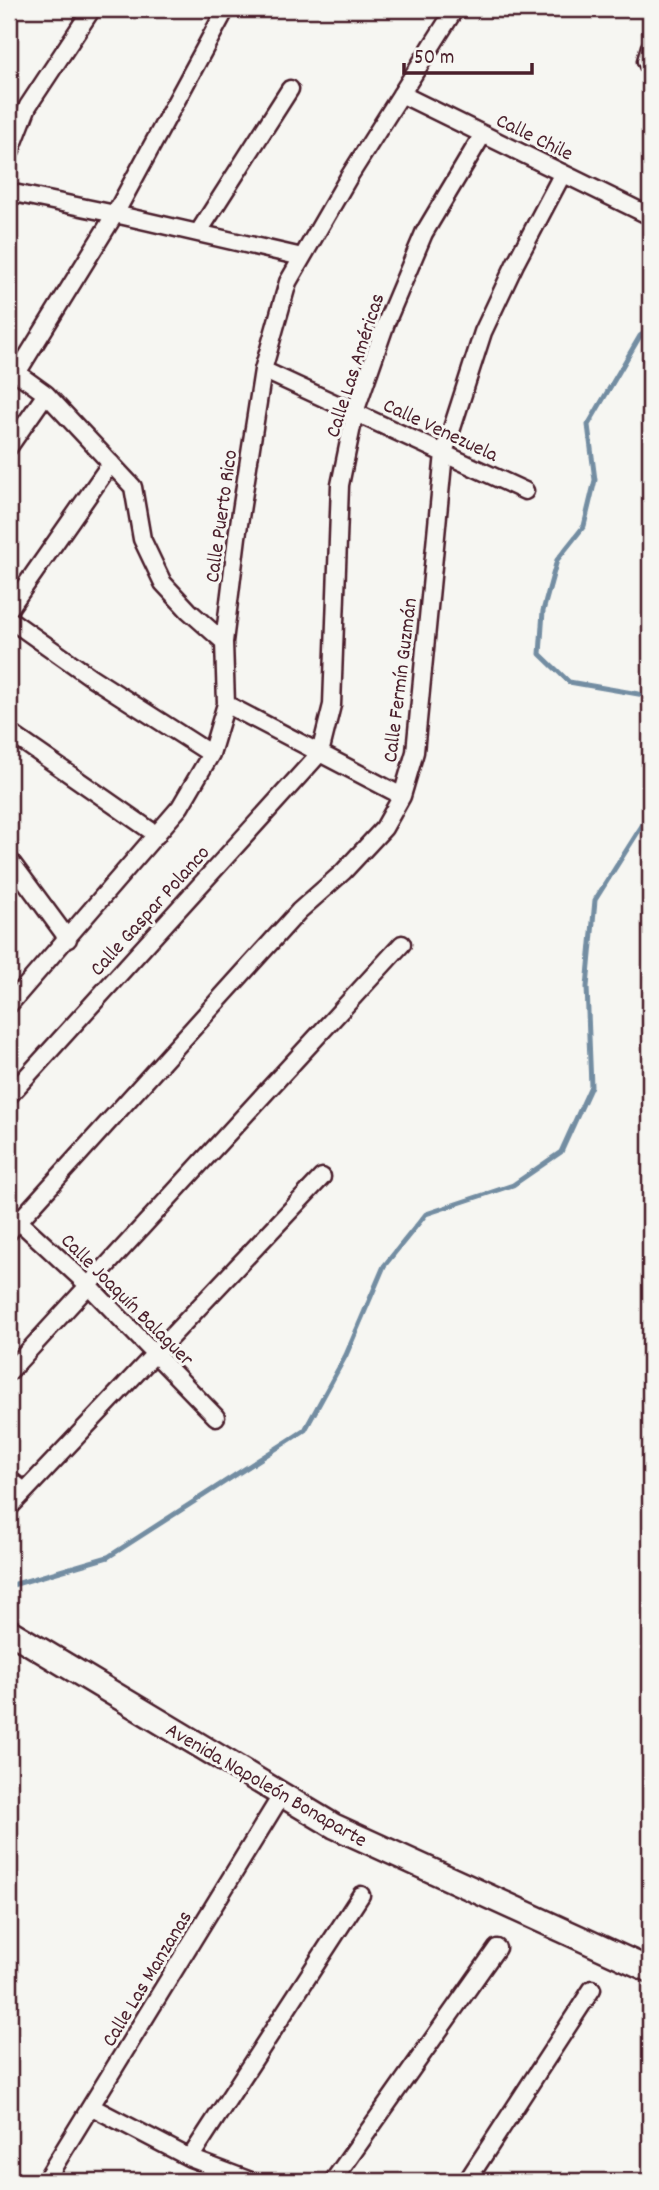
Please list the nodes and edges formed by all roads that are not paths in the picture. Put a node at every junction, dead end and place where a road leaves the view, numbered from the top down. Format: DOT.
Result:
graph roads {
  1 [pos="92,9"];
  2 [pos="226,9"];
  3 [pos="455,9"];
  4 [pos="650,47"];
  5 [pos="650,69"];
  6 [pos="289,89"];
  7 [pos="401,94"];
  8 [pos="483,134"];
  9 [pos="9,155"];
  10 [pos="563,173"];
  11 [pos="9,192"];
  12 [pos="114,214"];
  13 [pos="650,216"];
  14 [pos="198,233"];
  15 [pos="302,257"];
  16 [pos="13,370"];
  17 [pos="263,370"];
  18 [pos="46,394"];
  19 [pos="355,412"];
  20 [pos="9,447"];
  21 [pos="444,453"];
  22 [pos="111,463"];
  23 [pos="525,491"];
  24 [pos="9,609"];
  25 [pos="9,620"];
  26 [pos="224,642"];
  27 [pos="226,704"];
  28 [pos="9,732"];
  29 [pos="320,753"];
  30 [pos="211,754"];
  31 [pos="402,796"];
  32 [pos="157,835"];
  33 [pos="9,859"];
  34 [pos="68,939"];
  35 [pos="402,944"];
  36 [pos="9,1005"];
  37 [pos="9,1096"];
  38 [pos="322,1177"];
  39 [pos="12,1222"];
  40 [pos="89,1286"];
  41 [pos="153,1354"];
  42 [pos="9,1372"];
  43 [pos="216,1417"];
  44 [pos="9,1479"];
  45 [pos="24,1492"];
  46 [pos="9,1508"];
  47 [pos="9,1631"];
  48 [pos="281,1796"];
  49 [pos="361,1895"];
  50 [pos="497,1948"];
  51 [pos="650,1970"];
  52 [pos="592,1989"];
  53 [pos="92,2107"];
  54 [pos="190,2158"];
  55 [pos="50,2180"];
  56 [pos="251,2181"];
  57 [pos="333,2181"];
  58 [pos="467,2181"];
  1 -- 9 [label="street"];
  2 -- 12 [label="street"];
  3 -- 7 [label="street, Calle Puerto Rico"];
  4 -- 5 [label="street"];
  6 -- 14 [label="street"];
  7 -- 8 [label="street, Calle Chile"];
  7 -- 15 [label="street, Calle Puerto Rico"];
  8 -- 10 [label="street, Calle Chile"];
  8 -- 19 [label="street, Calle Las Américas"];
  10 -- 13 [label="street, Calle Chile"];
  10 -- 21 [label="street, Calle Fermín Guzmán"];
  11 -- 12 [label="street"];
  12 -- 14 [label="street"];
  12 -- 16 [label="street"];
  14 -- 15 [label="street"];
  15 -- 17 [label="street, Calle Puerto Rico"];
  16 -- 18 [label="street"];
  17 -- 19 [label="street, Calle Venezuela"];
  17 -- 26 [label="street, Calle Puerto Rico"];
  18 -- 20 [label="street"];
  18 -- 22 [label="street"];
  19 -- 21 [label="street, Calle Venezuela"];
  19 -- 29 [label="street, Calle Las Américas"];
  21 -- 23 [label="street, Calle Venezuela"];
  21 -- 31 [label="street, Calle Fermín Guzmán"];
  22 -- 24 [label="street"];
  22 -- 26 [label="street"];
  25 -- 30 [label="street"];
  26 -- 27 [label="street, Calle Puerto Rico"];
  27 -- 29 [label="street"];
  27 -- 30 [label="street, Calle Puerto Rico"];
  28 -- 32 [label="street"];
  29 -- 31 [label="street"];
  29 -- 37 [label="street, Calle Gaspar Polanco"];
  30 -- 32 [label="street, Calle Puerto Rico"];
  31 -- 39 [label="street, Calle Fermín Guzmán"];
  32 -- 34 [label="street, Calle Puerto Rico"];
  33 -- 34 [label="street"];
  34 -- 36 [label="street, Calle Puerto Rico"];
  35 -- 40 [label="street"];
  38 -- 41 [label="street"];
  39 -- 40 [label="street, Calle Joaquín Balaguer"];
  40 -- 41 [label="street, Calle Joaquín Balaguer"];
  40 -- 42 [label="street"];
  41 -- 43 [label="street, Calle Joaquín Balaguer"];
  41 -- 45 [label="street"];
  44 -- 45 [label="street"];
  45 -- 46 [label="street"];
  47 -- 48 [label="main road, Avenida Napoleón Bonaparte"];
  48 -- 51 [label="main road, Avenida Napoleón Bonaparte"];
  48 -- 53 [label="street, Calle Las Manzanas"];
  49 -- 54 [label="street"];
  50 -- 57 [label="street"];
  52 -- 58 [label="street"];
  53 -- 54 [label="street"];
  53 -- 55 [label="street, Calle Las Manzanas"];
  54 -- 56 [label="street"];
}
